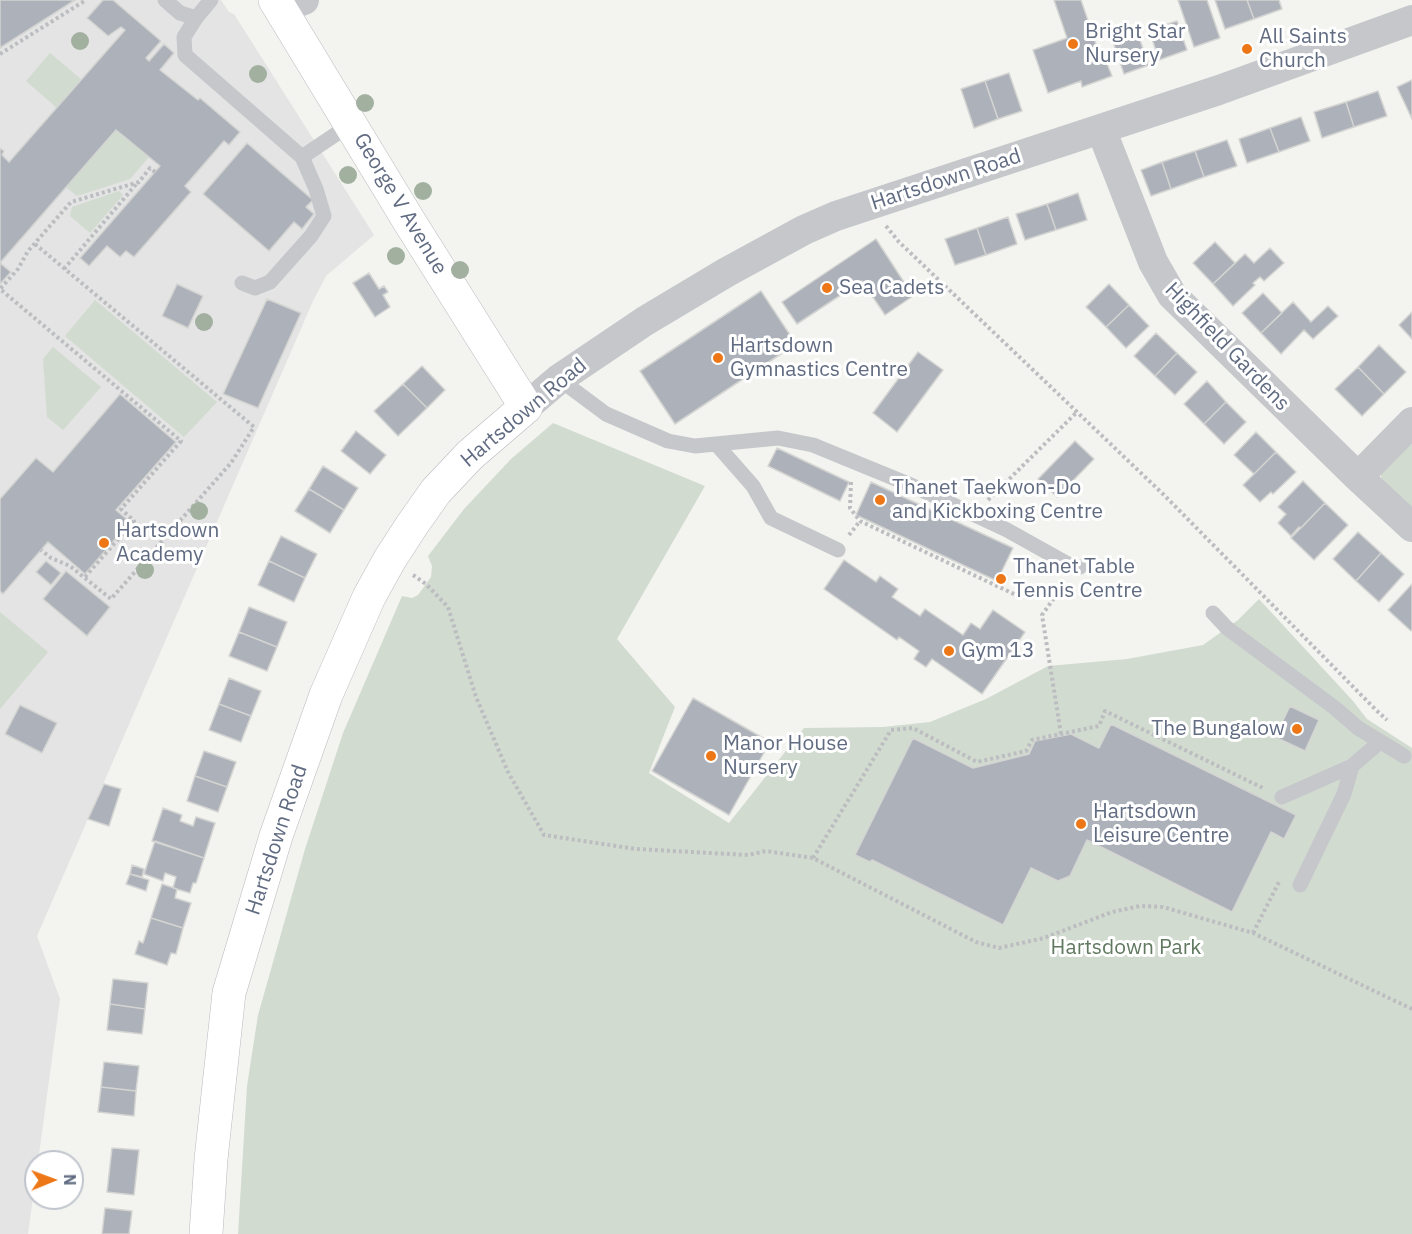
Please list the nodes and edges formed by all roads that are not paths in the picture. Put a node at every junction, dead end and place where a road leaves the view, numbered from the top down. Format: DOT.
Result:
graph roads {
  1 [pos="165,0"];
  2 [pos="211,0"];
  3 [pos="286,3"];
  4 [pos="196,18"];
  5 [pos="1412,20"];
  6 [pos="351,124"];
  7 [pos="1101,129"];
  8 [pos="302,157"];
  9 [pos="242,284"];
  10 [pos="559,379"];
  11 [pos="526,407"];
  12 [pos="1412,422"];
  13 [pos="717,445"];
  14 [pos="1358,477"];
  15 [pos="1412,527"];
  16 [pos="838,550"];
  17 [pos="1074,566"];
  18 [pos="1213,613"];
  19 [pos="1380,742"];
  20 [pos="1404,756"];
  21 [pos="1352,766"];
  22 [pos="1282,797"];
  23 [pos="1300,885"];
  24 [pos="206,1234"];
  1 -- 4 [label="lane"];
  2 -- 4 [label="lane"];
  3 -- 6 [label="main road, George V Avenue"];
  4 -- 8 [label="lane"];
  5 -- 7 [label="street, Hartsdown Road"];
  6 -- 8 [label="lane"];
  6 -- 11 [label="main road, George V Avenue"];
  7 -- 10 [label="street, Hartsdown Road"];
  7 -- 14 [label="street, Highfield Gardens"];
  8 -- 9 [label="lane"];
  10 -- 11 [label="street, Hartsdown Road"];
  10 -- 13 [label="lane"];
  11 -- 24 [label="main road, Hartsdown Road"];
  12 -- 14 [label="street"];
  13 -- 16 [label="lane"];
  13 -- 17 [label="lane"];
  14 -- 15 [label="street, Highfield Gardens"];
  18 -- 19 [label="lane"];
  19 -- 20 [label="lane"];
  19 -- 21 [label="lane"];
  21 -- 22 [label="lane"];
  21 -- 23 [label="lane"];
}
